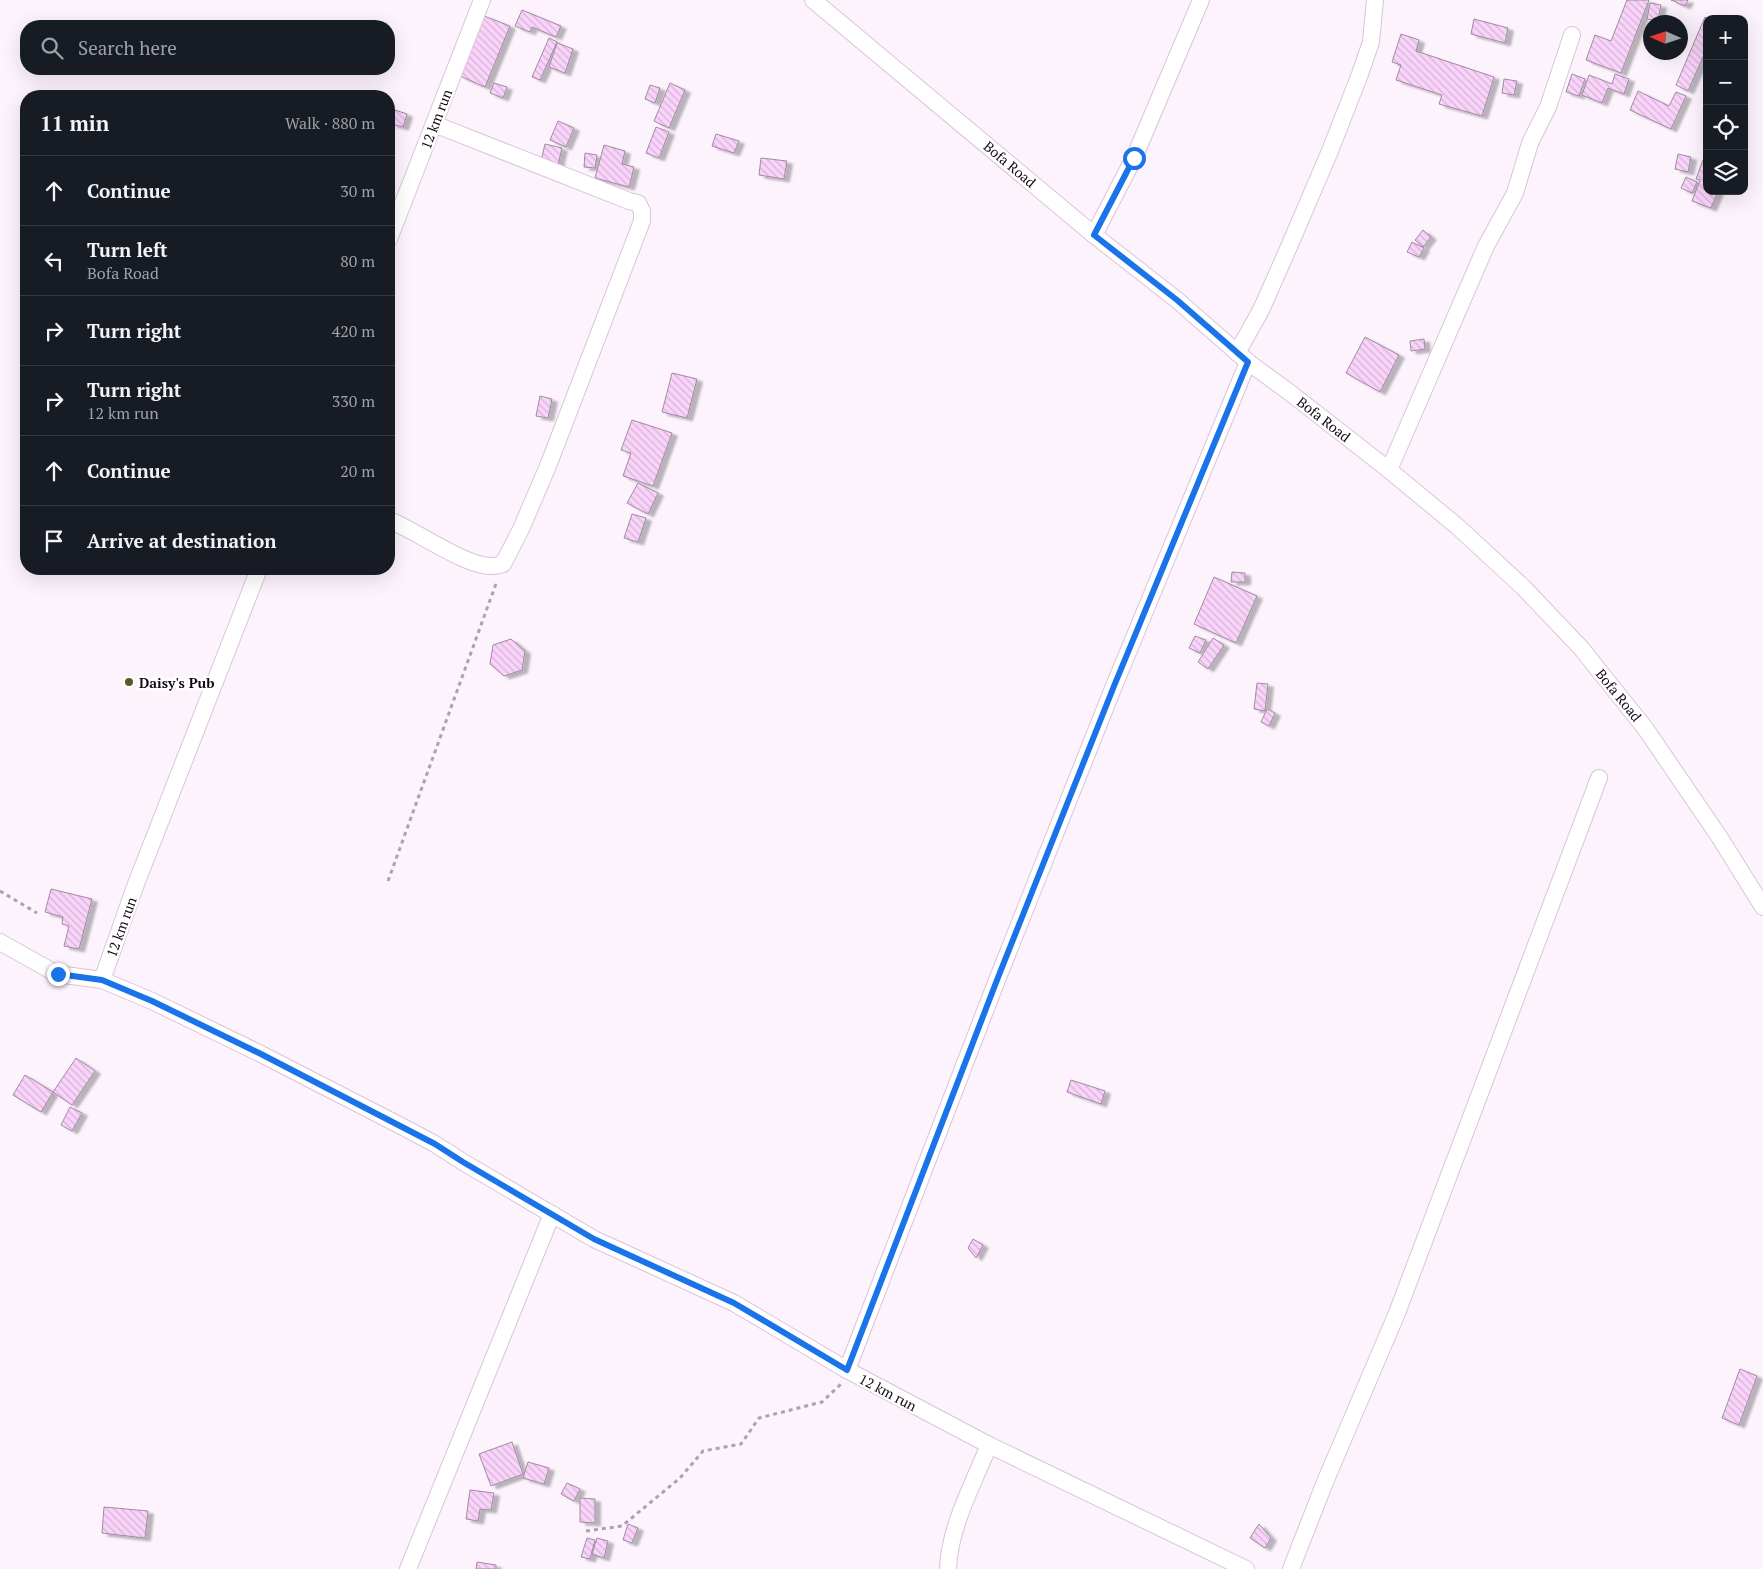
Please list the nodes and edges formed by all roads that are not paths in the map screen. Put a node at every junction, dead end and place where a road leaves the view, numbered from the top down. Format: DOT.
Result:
graph roads {
  1 [pos="482,0"];
  2 [pos="813,0"];
  3 [pos="1200,0"];
  4 [pos="1375,0"];
  5 [pos="1572,35"];
  6 [pos="434,124"];
  7 [pos="395,224"];
  8 [pos="1094,235"];
  9 [pos="1242,358"];
  10 [pos="1390,470"];
  11 [pos="395,523"];
  12 [pos="257,575"];
  13 [pos="1599,778"];
  14 [pos="1763,907"];
  15 [pos="0,942"];
  16 [pos="102,980"];
  17 [pos="552,1214"];
  18 [pos="849,1372"];
  19 [pos="989,1445"];
  20 [pos="408,1569"];
  21 [pos="948,1569"];
  22 [pos="1246,1569"];
  23 [pos="1291,1569"];
  1 -- 6 [label="street, 12 km run"];
  2 -- 8 [label="street, Bofa Road"];
  3 -- 8 [label="street"];
  4 -- 9 [label="street"];
  5 -- 10 [label="street"];
  6 -- 7 [label="street, 12 km run"];
  6 -- 11 [label="street"];
  8 -- 9 [label="street, Bofa Road"];
  9 -- 10 [label="street, Bofa Road"];
  9 -- 18 [label="street"];
  10 -- 14 [label="street, Bofa Road"];
  12 -- 16 [label="street, 12 km run"];
  13 -- 23 [label="street"];
  15 -- 16 [label="street"];
  16 -- 17 [label="street, 12 km run"];
  17 -- 18 [label="street, 12 km run"];
  17 -- 20 [label="street"];
  18 -- 19 [label="street, 12 km run"];
  19 -- 21 [label="street"];
  19 -- 22 [label="street, 12 km run"];
}
